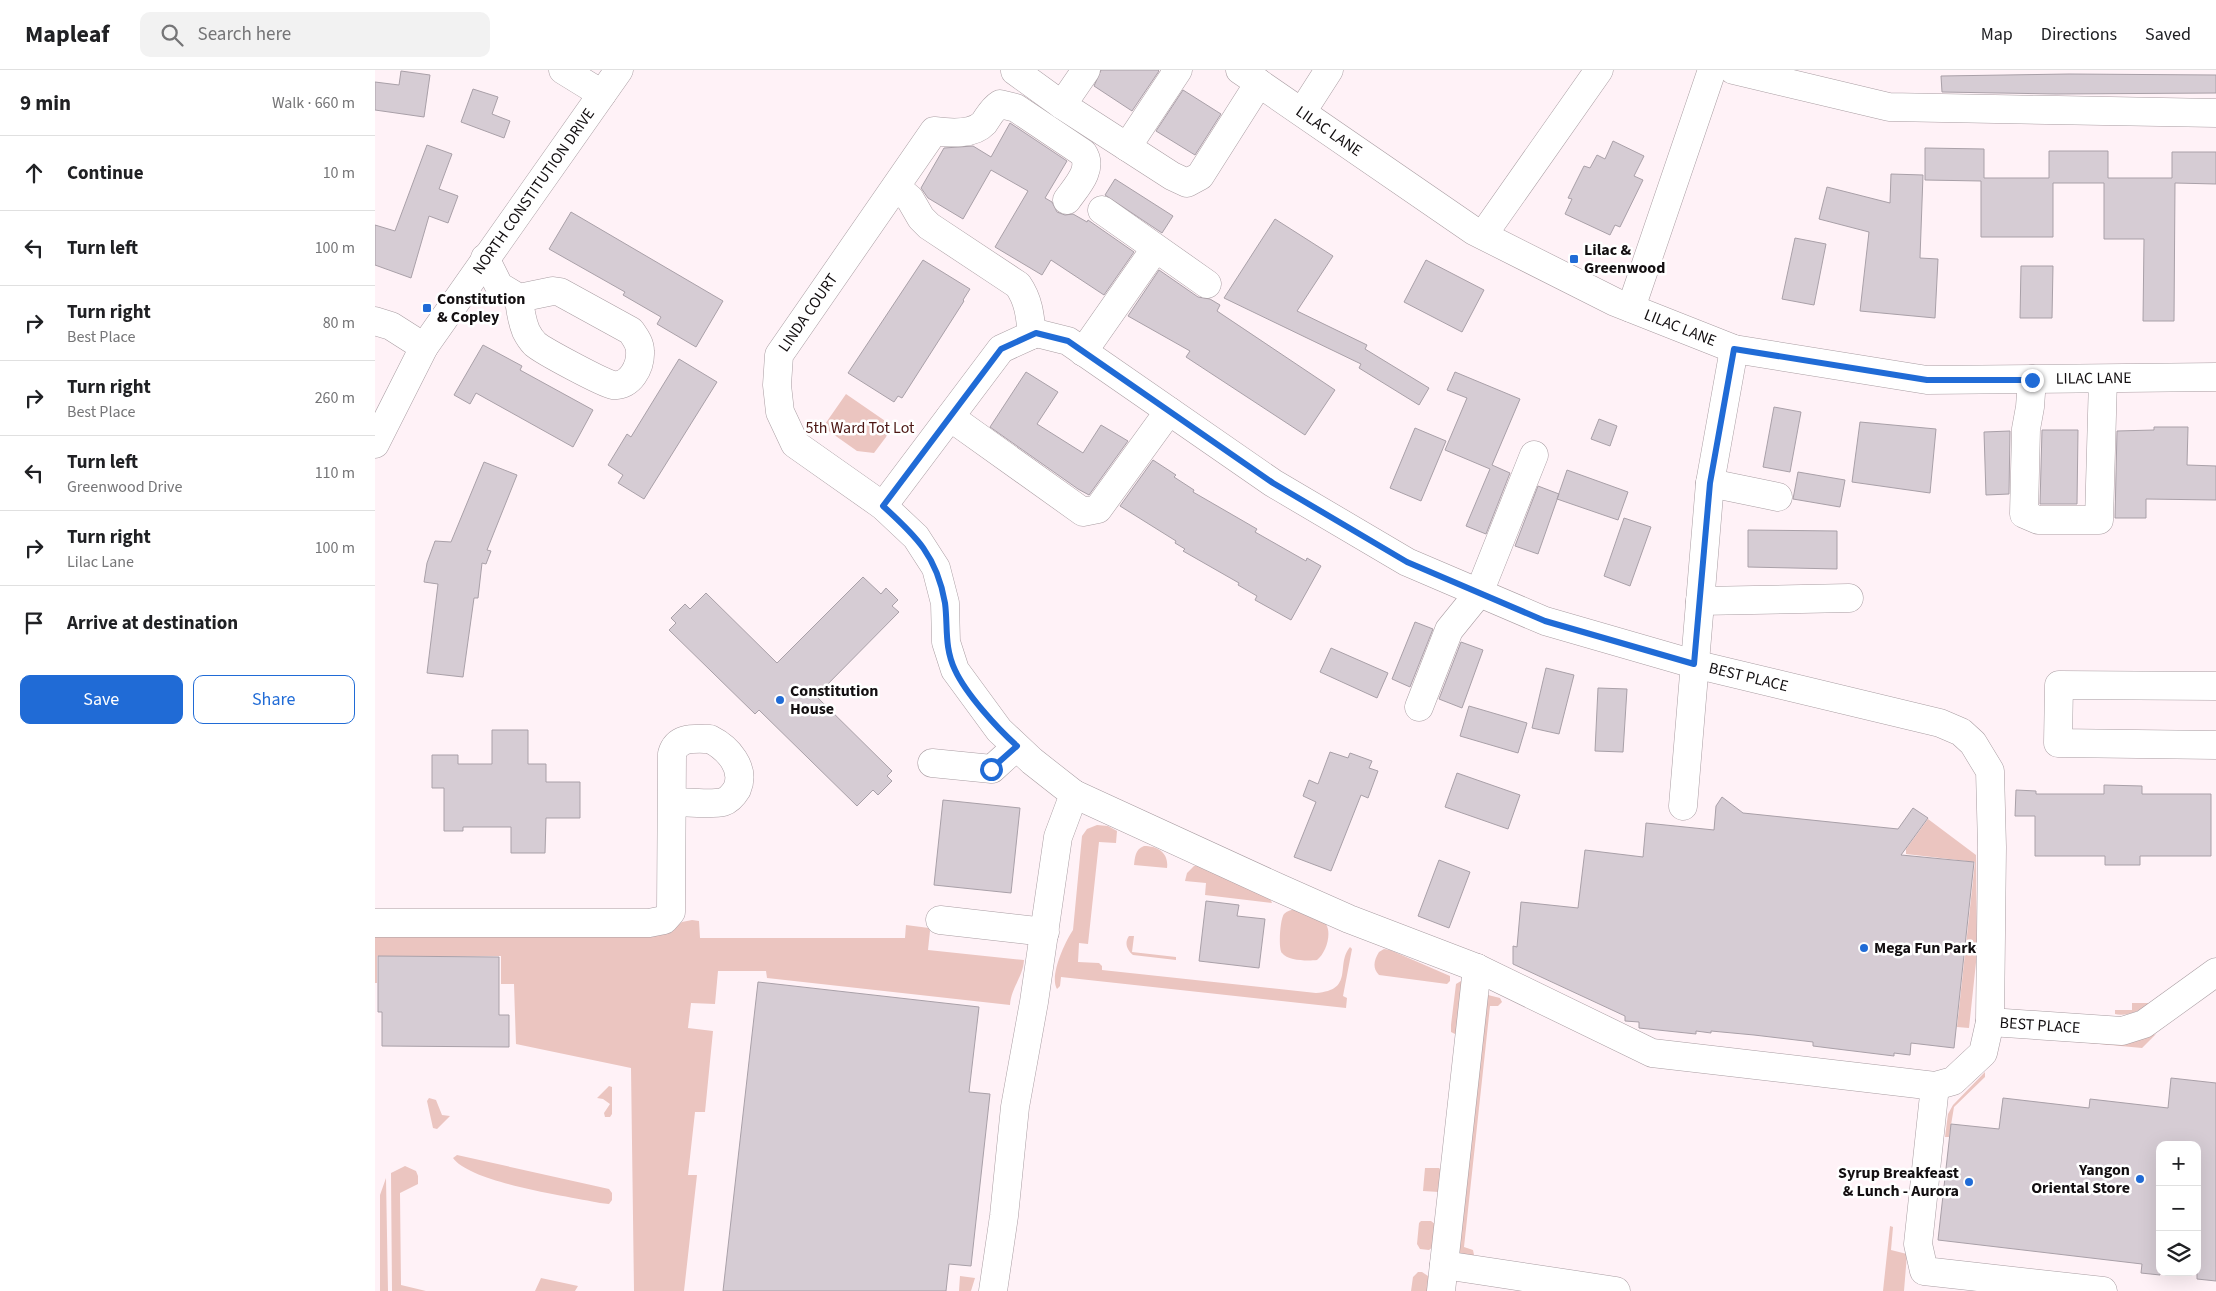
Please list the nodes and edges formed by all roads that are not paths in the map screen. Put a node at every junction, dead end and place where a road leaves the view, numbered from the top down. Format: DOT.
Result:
graph roads {
  1 [pos="563,70"];
  2 [pos="619,70"];
  3 [pos="1086,70"];
  4 [pos="1177,70"];
  5 [pos="1329,70"];
  6 [pos="1599,70"];
  7 [pos="1712,70"];
  8 [pos="1733,70"];
  9 [pos="1015,71"];
  10 [pos="1249,77"];
  11 [pos="602,94"];
  12 [pos="1062,105"];
  13 [pos="1302,112"];
  14 [pos="2216,113"];
  15 [pos="1127,147"];
  16 [pos="895,187"];
  17 [pos="1067,200"];
  18 [pos="1102,210"];
  19 [pos="1483,235"];
  20 [pos="1155,249"];
  21 [pos="485,258"];
  22 [pos="1207,284"];
  23 [pos="519,298"];
  24 [pos="1631,308"];
  25 [pos="375,321"];
  26 [pos="1032,335"];
  27 [pos="425,348"];
  28 [pos="1734,349"];
  29 [pos="1083,352"];
  30 [pos="2103,378"];
  31 [pos="2216,378"];
  32 [pos="2032,380"];
  33 [pos="1169,411"];
  34 [pos="950,416"];
  35 [pos="375,444"];
  36 [pos="1535,455"];
  37 [pos="1710,483"];
  38 [pos="1778,497"];
  39 [pos="883,506"];
  40 [pos="1479,593"];
  41 [pos="1849,598"];
  42 [pos="1700,601"];
  43 [pos="1694,664"];
  44 [pos="2216,686"];
  45 [pos="1419,707"];
  46 [pos="2216,745"];
  47 [pos="1017,746"];
  48 [pos="932,763"];
  49 [pos="1074,794"];
  50 [pos="672,802"];
  51 [pos="1683,806"];
  52 [pos="940,920"];
  53 [pos="375,923"];
  54 [pos="1045,932"];
  55 [pos="1477,968"];
  56 [pos="2216,972"];
  57 [pos="1989,1022"];
  58 [pos="1935,1086"];
  59 [pos="1443,1278"];
  60 [pos="993,1291"];
  61 [pos="1616,1291"];
  62 [pos="2103,1291"];
  1 -- 11 [label="street"];
  2 -- 11 [label="street, NORTH CONSTITUTION DRIVE"];
  3 -- 12 [label="street"];
  4 -- 15 [label="street"];
  5 -- 13 [label="street"];
  6 -- 19 [label="street"];
  7 -- 24 [label="street"];
  8 -- 14 [label="street"];
  9 -- 12 [label="street"];
  10 -- 13 [label="street, LILAC LANE"];
  10 -- 15 [label="street"];
  11 -- 21 [label="street, NORTH CONSTITUTION DRIVE"];
  12 -- 15 [label="street"];
  13 -- 19 [label="street, LILAC LANE"];
  16 -- 17 [label="street, LINDA COURT"];
  16 -- 26 [label="street"];
  16 -- 39 [label="street, LINDA COURT"];
  18 -- 20 [label="street"];
  19 -- 24 [label="street, LILAC LANE"];
  20 -- 22 [label="street"];
  20 -- 29 [label="street"];
  21 -- 23 [label="street"];
  21 -- 27 [label="street, NORTH CONSTITUTION DRIVE"];
  24 -- 28 [label="street, LILAC LANE"];
  25 -- 27 [label="street"];
  26 -- 29 [label="street, BEST PLACE"];
  26 -- 34 [label="street"];
  27 -- 35 [label="street, NORTH CONSTITUTION DRIVE"];
  28 -- 32 [label="street, LILAC LANE"];
  28 -- 37 [label="street"];
  29 -- 33 [label="street, BEST PLACE"];
  30 -- 31 [label="street, LILAC LANE"];
  30 -- 32 [label="street, LILAC LANE"];
  30 -- 32 [label="street"];
  33 -- 34 [label="street"];
  33 -- 40 [label="street, BEST PLACE"];
  34 -- 39 [label="street"];
  36 -- 40 [label="street"];
  37 -- 38 [label="street"];
  37 -- 42 [label="street"];
  39 -- 47 [label="street, LINDA COURT"];
  40 -- 43 [label="street, BEST PLACE"];
  40 -- 45 [label="street"];
  41 -- 42 [label="street"];
  42 -- 43 [label="street"];
  43 -- 51 [label="street"];
  43 -- 57 [label="street, BEST PLACE"];
  44 -- 46 [label="street"];
  47 -- 48 [label="street"];
  47 -- 49 [label="street, LINDA COURT"];
  49 -- 54 [label="street"];
  49 -- 55 [label="street, LINDA COURT"];
  50 -- 53 [label="street"];
  52 -- 54 [label="street"];
  54 -- 60 [label="street"];
  55 -- 58 [label="street, LINDA COURT"];
  55 -- 59 [label="street"];
  56 -- 57 [label="street, BEST PLACE"];
  57 -- 58 [label="street"];
  58 -- 62 [label="street"];
  59 -- 61 [label="street"];
}
